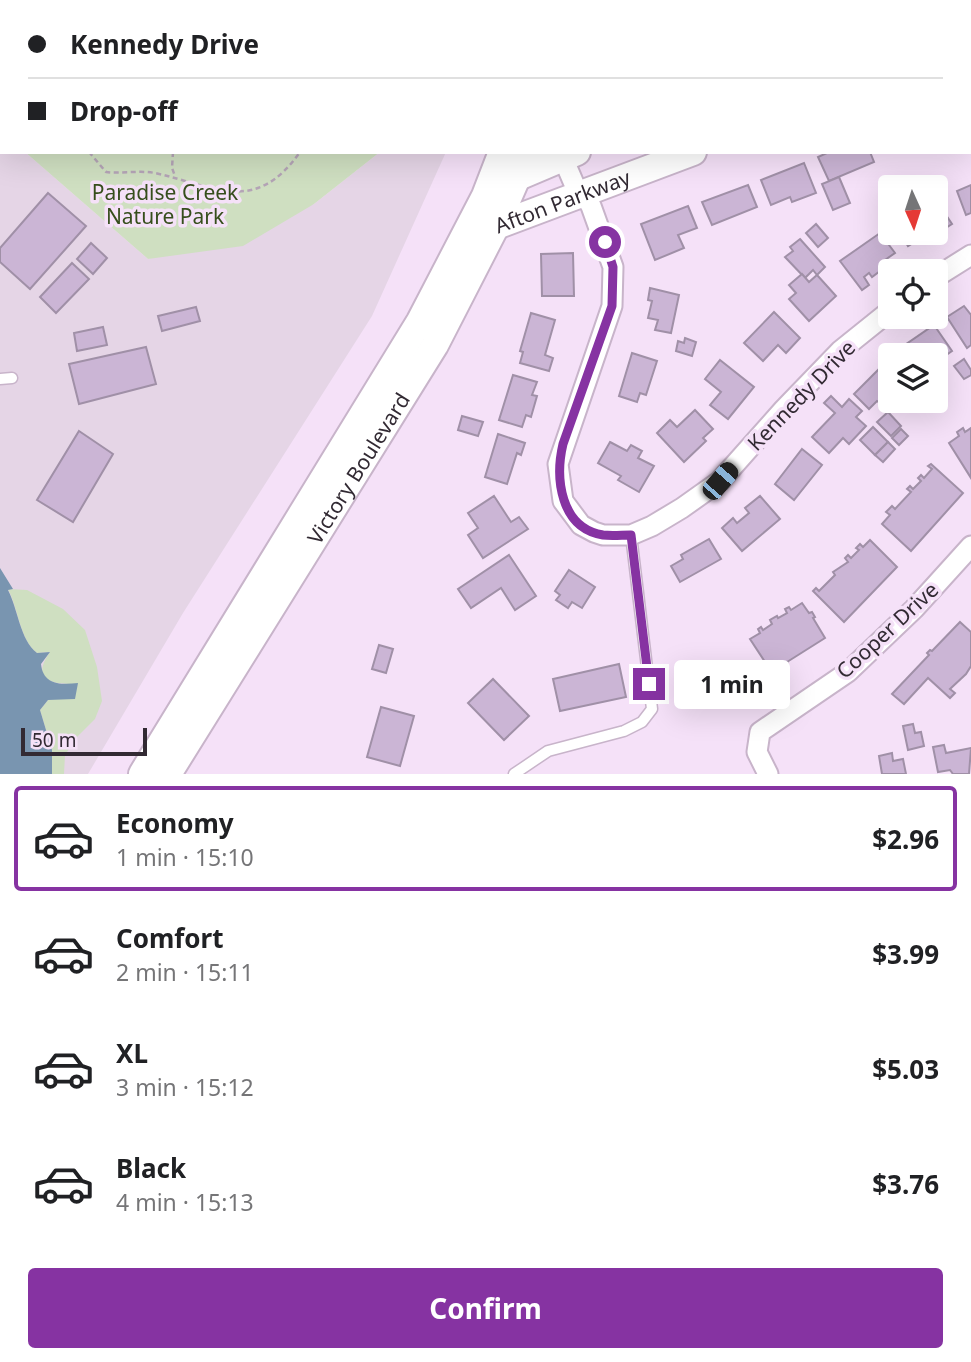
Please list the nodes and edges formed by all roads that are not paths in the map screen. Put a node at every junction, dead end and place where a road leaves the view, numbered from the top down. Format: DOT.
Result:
graph roads {
  1 [pos="501,154"];
  2 [pos="688,154"];
  3 [pos="570,155"];
  4 [pos="523,164"];
  5 [pos="584,194"];
  6 [pos="485,195"];
  7 [pos="496,226"];
  8 [pos="468,229"];
  9 [pos="971,255"];
  10 [pos="948,269"];
  11 [pos="878,320"];
  12 [pos="12,378"];
  13 [pos="0,379"];
  14 [pos="631,535"];
  15 [pos="971,546"];
  16 [pos="143,774"];
  17 [pos="168,774"];
  18 [pos="514,774"];
  19 [pos="768,774"];
  1 -- 6 [label="main road, Victory Boulevard"];
  2 -- 5 [label="main road, Afton Parkway"];
  3 -- 4 [label="main road, Afton Parkway"];
  3 -- 5 [label="street"];
  4 -- 6 [label="main road, Afton Parkway"];
  4 -- 7 [label="main road, Victory Boulevard"];
  5 -- 7 [label="main road, Afton Parkway"];
  5 -- 14 [label="street"];
  6 -- 8 [label="main road, Victory Boulevard"];
  7 -- 8 [label="main road, Afton Parkway"];
  7 -- 17 [label="main road, Victory Boulevard"];
  8 -- 16 [label="main road, Victory Boulevard"];
  9 -- 10 [label="street"];
  11 -- 14 [label="street, Kennedy Drive"];
  12 -- 13 [label="lane"];
  14 -- 18 [label="lane"];
  15 -- 19 [label="street, Cooper Drive"];
}
